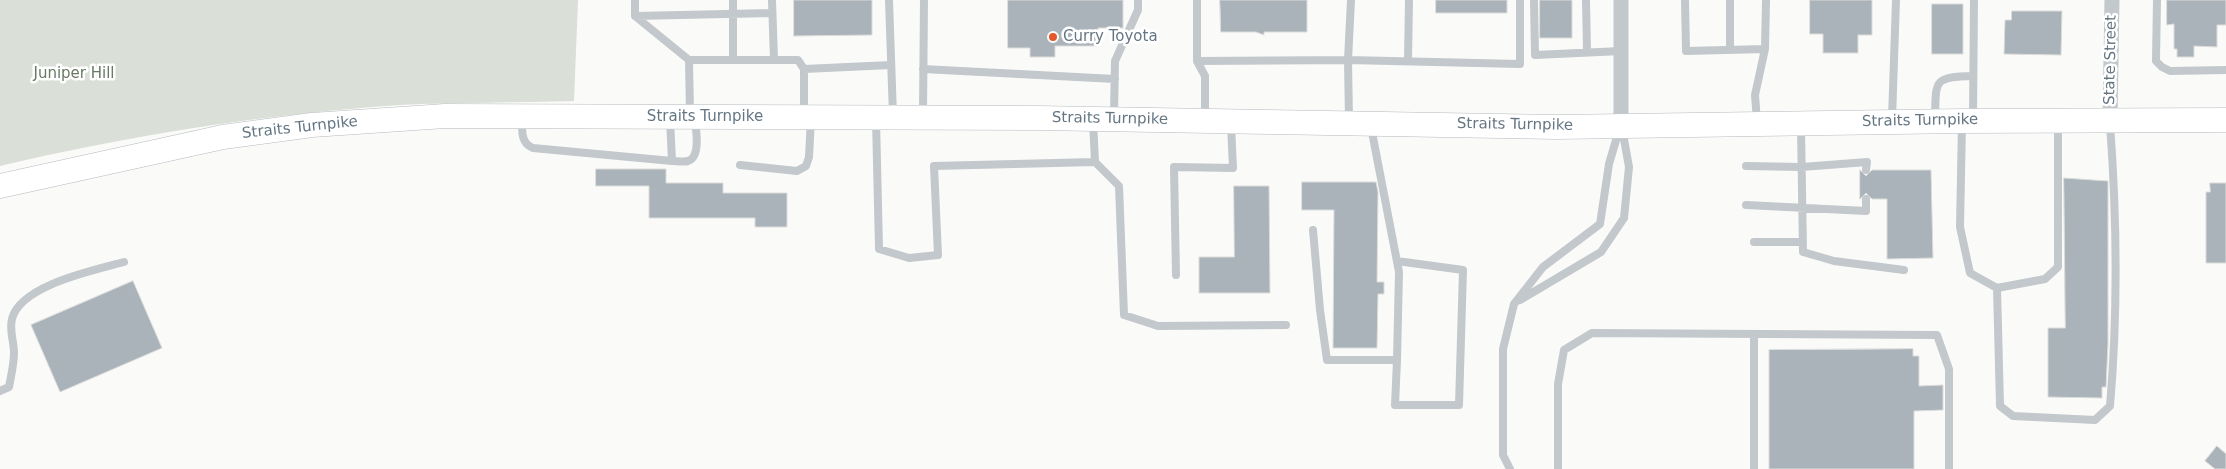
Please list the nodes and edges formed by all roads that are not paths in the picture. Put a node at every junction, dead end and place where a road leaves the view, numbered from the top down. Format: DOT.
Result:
graph roads {
  1 [pos="635,0"];
  2 [pos="733,0"];
  3 [pos="772,0"];
  4 [pos="889,0"];
  5 [pos="924,0"];
  6 [pos="1138,0"];
  7 [pos="1197,0"];
  8 [pos="1351,0"];
  9 [pos="1409,0"];
  10 [pos="1520,0"];
  11 [pos="1534,0"];
  12 [pos="1586,0"];
  13 [pos="1621,0"];
  14 [pos="1685,0"];
  15 [pos="1730,0"];
  16 [pos="1766,0"];
  17 [pos="1896,0"];
  18 [pos="1974,0"];
  19 [pos="2112,0"];
  20 [pos="2157,0"];
  21 [pos="772,13"];
  22 [pos="733,14"];
  23 [pos="635,16"];
  24 [pos="1765,49"];
  25 [pos="1621,50"];
  26 [pos="1730,50"];
  27 [pos="1587,51"];
  28 [pos="689,60"];
  29 [pos="733,60"];
  30 [pos="774,60"];
  31 [pos="1348,60"];
  32 [pos="1197,61"];
  33 [pos="1408,61"];
  34 [pos="891,65"];
  35 [pos="804,69"];
  36 [pos="923,69"];
  37 [pos="2226,70"];
  38 [pos="1973,76"];
  39 [pos="1115,79"];
  40 [pos="522,116"];
  41 [pos="685,117"];
  42 [pos="808,117"];
  43 [pos="885,117"];
  44 [pos="923,117"];
  45 [pos="1103,119"];
  46 [pos="1205,120"];
  47 [pos="1231,120"];
  48 [pos="1968,120"];
  49 [pos="2058,120"];
  50 [pos="2110,120"];
  51 [pos="2226,120"];
  52 [pos="1935,121"];
  53 [pos="1359,122"];
  54 [pos="1802,122"];
  55 [pos="1892,122"];
  56 [pos="1757,123"];
  57 [pos="1621,124"];
  58 [pos="672,161"];
  59 [pos="1095,162"];
  60 [pos="740,165"];
  61 [pos="1746,166"];
  62 [pos="1802,167"];
  63 [pos="1866,170"];
  64 [pos="0,186"];
  65 [pos="1866,199"];
  66 [pos="1746,204"];
  67 [pos="1802,207"];
  68 [pos="1314,230"];
  69 [pos="1754,242"];
  70 [pos="1802,242"];
  71 [pos="1397,260"];
  72 [pos="124,262"];
  73 [pos="1904,270"];
  74 [pos="1176,275"];
  75 [pos="1997,288"];
  76 [pos="1514,304"];
  77 [pos="1286,325"];
  78 [pos="1754,335"];
  79 [pos="1397,360"];
  80 [pos="0,391"];
  81 [pos="1510,469"];
  82 [pos="1558,469"];
  83 [pos="1754,469"];
  84 [pos="1949,469"];
  1 -- 23 [label="lane"];
  2 -- 22 [label="lane"];
  3 -- 21 [label="lane"];
  4 -- 34 [label="lane"];
  5 -- 36 [label="lane"];
  6 -- 39 [label="lane"];
  7 -- 32 [label="lane"];
  8 -- 31 [label="lane"];
  9 -- 33 [label="lane"];
  10 -- 33 [label="lane"];
  11 -- 27 [label="lane"];
  12 -- 27 [label="lane"];
  13 -- 25 [label="street"];
  14 -- 26 [label="lane"];
  15 -- 26 [label="lane"];
  16 -- 24 [label="lane"];
  17 -- 55 [label="lane"];
  18 -- 38 [label="lane"];
  19 -- 50 [label="street, State Street"];
  20 -- 37 [label="lane"];
  21 -- 22 [label="lane"];
  21 -- 30 [label="lane"];
  22 -- 23 [label="lane"];
  22 -- 29 [label="lane"];
  23 -- 28 [label="lane"];
  24 -- 26 [label="lane"];
  24 -- 56 [label="lane"];
  25 -- 27 [label="lane"];
  25 -- 57 [label="street"];
  28 -- 29 [label="lane"];
  28 -- 41 [label="lane"];
  29 -- 30 [label="lane"];
  30 -- 35 [label="lane"];
  31 -- 32 [label="lane"];
  31 -- 33 [label="lane"];
  31 -- 53 [label="lane"];
  32 -- 46 [label="lane"];
  34 -- 35 [label="lane"];
  34 -- 43 [label="lane"];
  35 -- 42 [label="lane"];
  36 -- 39 [label="lane"];
  36 -- 44 [label="lane"];
  38 -- 48 [label="lane"];
  38 -- 52 [label="lane"];
  39 -- 45 [label="lane"];
  40 -- 41 [label="main road, Straits Turnpike"];
  40 -- 58 [label="lane"];
  40 -- 64 [label="main road, Straits Turnpike"];
  41 -- 42 [label="main road, Straits Turnpike"];
  41 -- 58 [label="lane"];
  41 -- 58 [label="lane"];
  42 -- 43 [label="main road, Straits Turnpike"];
  42 -- 60 [label="lane"];
  43 -- 44 [label="main road, Straits Turnpike"];
  43 -- 59 [label="lane"];
  44 -- 45 [label="main road, Straits Turnpike"];
  45 -- 46 [label="main road, Straits Turnpike"];
  45 -- 59 [label="lane"];
  46 -- 47 [label="main road, Straits Turnpike"];
  47 -- 53 [label="main road, Straits Turnpike"];
  47 -- 74 [label="lane"];
  48 -- 49 [label="main road, Straits Turnpike"];
  48 -- 52 [label="main road, Straits Turnpike"];
  48 -- 75 [label="lane"];
  49 -- 50 [label="main road, Straits Turnpike"];
  49 -- 75 [label="lane"];
  50 -- 51 [label="main road, Straits Turnpike"];
  50 -- 75 [label="lane"];
  52 -- 55 [label="main road, Straits Turnpike"];
  53 -- 57 [label="main road, Straits Turnpike"];
  53 -- 71 [label="lane"];
  54 -- 55 [label="main road, Straits Turnpike"];
  54 -- 56 [label="main road, Straits Turnpike"];
  54 -- 62 [label="lane"];
  56 -- 57 [label="main road, Straits Turnpike"];
  57 -- 76 [label="lane"];
  57 -- 76 [label="lane"];
  59 -- 77 [label="lane"];
  61 -- 62 [label="lane"];
  62 -- 63 [label="lane"];
  62 -- 67 [label="lane"];
  65 -- 67 [label="lane"];
  66 -- 67 [label="lane"];
  67 -- 70 [label="lane"];
  68 -- 79 [label="lane"];
  69 -- 70 [label="lane"];
  70 -- 73 [label="lane"];
  71 -- 79 [label="lane"];
  71 -- 79 [label="lane"];
  72 -- 80 [label="lane"];
  76 -- 81 [label="lane"];
  78 -- 82 [label="lane"];
  78 -- 83 [label="lane"];
  78 -- 84 [label="lane"];
}
